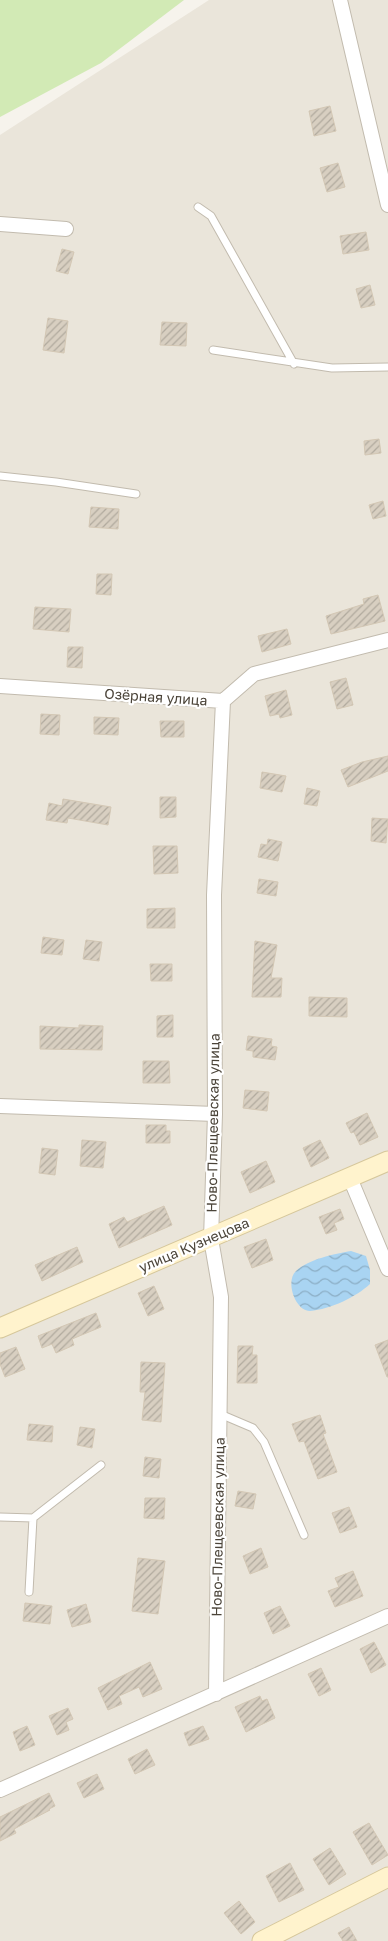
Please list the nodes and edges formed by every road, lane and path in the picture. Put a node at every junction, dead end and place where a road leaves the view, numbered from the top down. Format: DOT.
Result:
graph roads {
  1 [pos="340,0"];
  2 [pos="388,205"];
  3 [pos="198,206"];
  4 [pos="0,224"];
  5 [pos="66,229"];
  6 [pos="213,350"];
  7 [pos="294,364"];
  8 [pos="388,367"];
  9 [pos="0,476"];
  10 [pos="136,494"];
  11 [pos="388,640"];
  12 [pos="0,686"];
  13 [pos="222,702"];
  14 [pos="0,1106"];
  15 [pos="215,1114"];
  16 [pos="388,1161"];
  17 [pos="350,1178"];
  18 [pos="211,1239"];
  19 [pos="388,1270"];
  20 [pos="0,1328"];
  21 [pos="219,1414"];
  22 [pos="101,1464"];
  23 [pos="0,1517"];
  24 [pos="33,1518"];
  25 [pos="304,1535"];
  26 [pos="29,1592"];
  27 [pos="388,1616"];
  28 [pos="216,1694"];
  29 [pos="0,1790"];
  30 [pos="388,1877"];
  31 [pos="262,1941"];
  1 -- 2 [label="street"];
  3 -- 7 [label="lane"];
  4 -- 5 [label="street"];
  6 -- 7 [label="lane"];
  7 -- 8 [label="lane"];
  9 -- 10 [label="lane"];
  11 -- 13 [label="street, Озёрная улица"];
  12 -- 13 [label="street, Озёрная улица"];
  13 -- 15 [label="street, Ново-Плещеевская улица"];
  14 -- 15 [label="street"];
  15 -- 18 [label="street, Ново-Плещеевская улица"];
  16 -- 17 [label="street, улица Кузнецова"];
  17 -- 18 [label="street, улица Кузнецова"];
  17 -- 19 [label="street"];
  18 -- 20 [label="street, улица Кузнецова"];
  18 -- 21 [label="street, Ново-Плещеевская улица"];
  21 -- 25 [label="lane"];
  21 -- 28 [label="street, Ново-Плещеевская улица"];
  22 -- 24 [label="lane"];
  23 -- 24 [label="lane"];
  24 -- 26 [label="lane"];
  27 -- 28 [label="street"];
  28 -- 29 [label="street"];
  30 -- 31 [label="street"];
}
